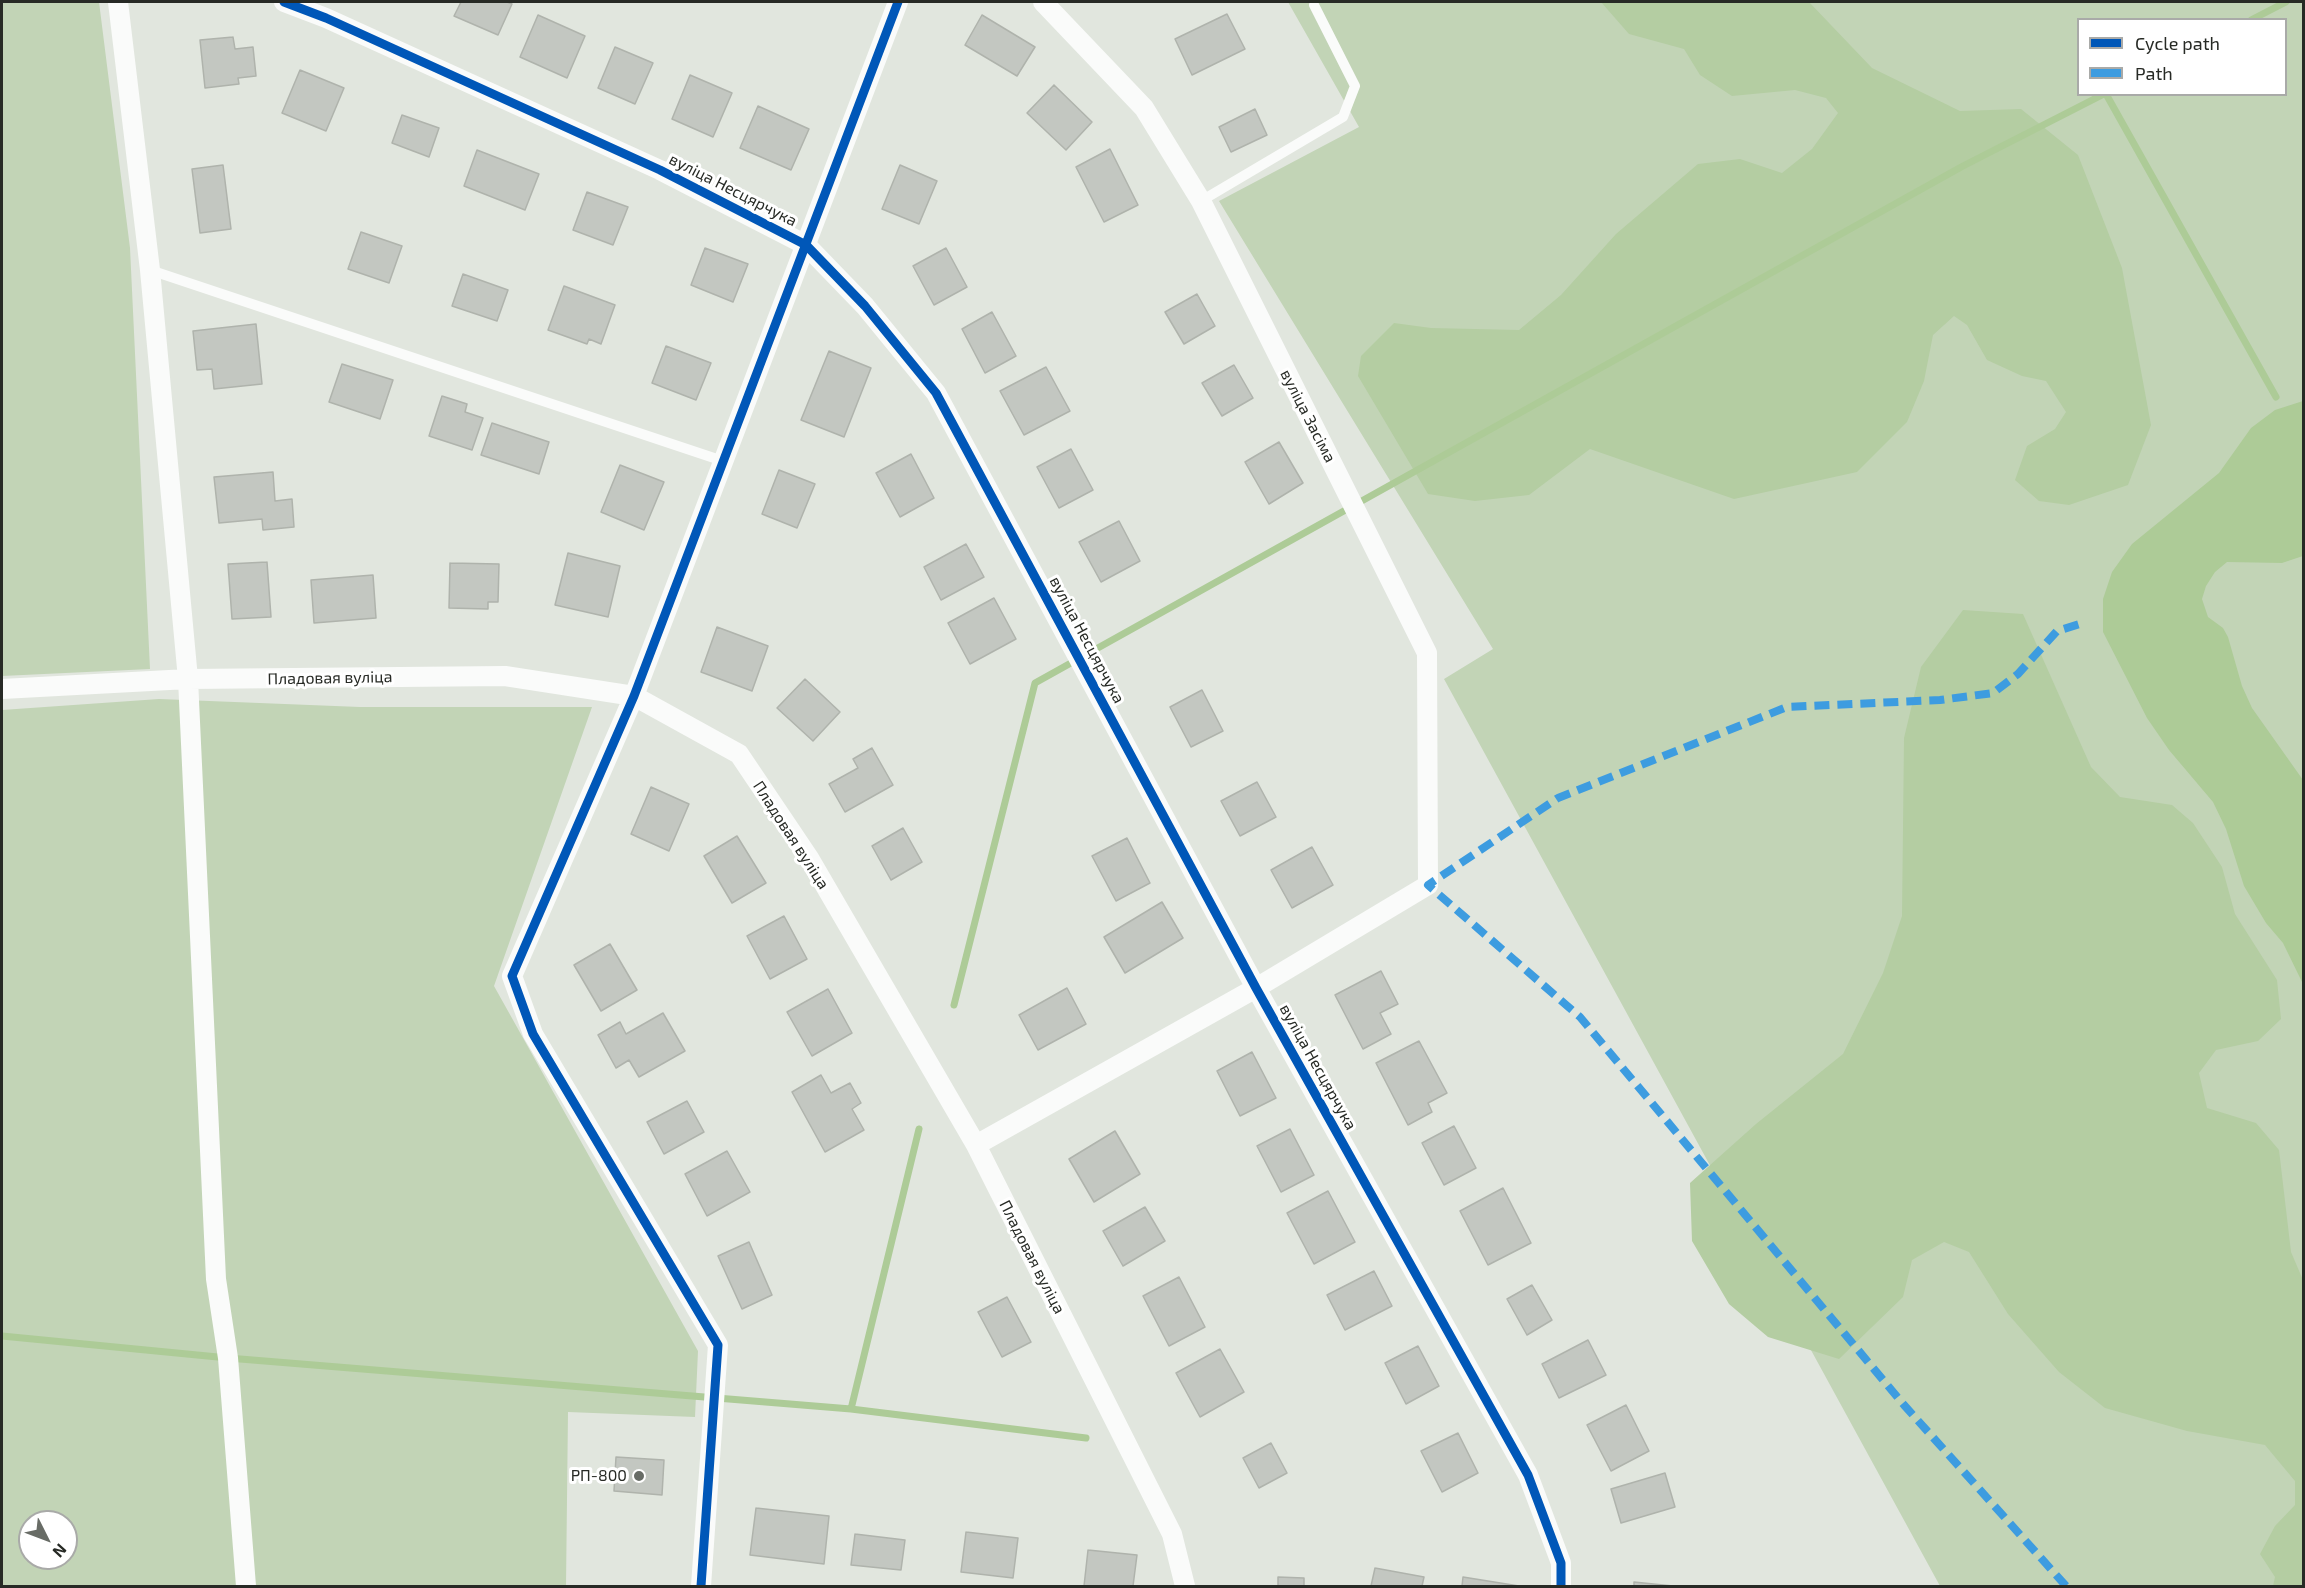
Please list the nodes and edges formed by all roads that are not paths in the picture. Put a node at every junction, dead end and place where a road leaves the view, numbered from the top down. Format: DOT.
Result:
graph roads {
  1 [pos="118,2"];
  2 [pos="284,2"];
  3 [pos="898,2"];
  4 [pos="1043,2"];
  5 [pos="1314,4"];
  6 [pos="1201,201"];
  7 [pos="806,245"];
  8 [pos="150,270"];
  9 [pos="723,461"];
  10 [pos="188,679"];
  11 [pos="2,689"];
  12 [pos="634,696"];
  13 [pos="1256,988"];
  14 [pos="976,1145"];
  15 [pos="246,1587"];
  16 [pos="701,1587"];
  17 [pos="1185,1587"];
  18 [pos="1561,1587"];
  1 -- 8 [label="street"];
  2 -- 7 [label="street, вуліца Несцярчука"];
  3 -- 7 [label="street"];
  4 -- 6 [label="street, вуліца Засіма"];
  5 -- 6 [label="lane"];
  6 -- 13 [label="street, вуліца Засіма"];
  7 -- 9 [label="street"];
  7 -- 13 [label="street, вуліца Несцярчука"];
  8 -- 9 [label="lane"];
  8 -- 10 [label="street"];
  9 -- 12 [label="street"];
  10 -- 11 [label="street, Пладовая вуліца"];
  10 -- 12 [label="street, Пладовая вуліца"];
  10 -- 15 [label="street"];
  12 -- 14 [label="street, Пладовая вуліца"];
  12 -- 16 [label="street"];
  13 -- 14 [label="street"];
  13 -- 18 [label="street, вуліца Несцярчука"];
  14 -- 17 [label="street, Пладовая вуліца"];
}
